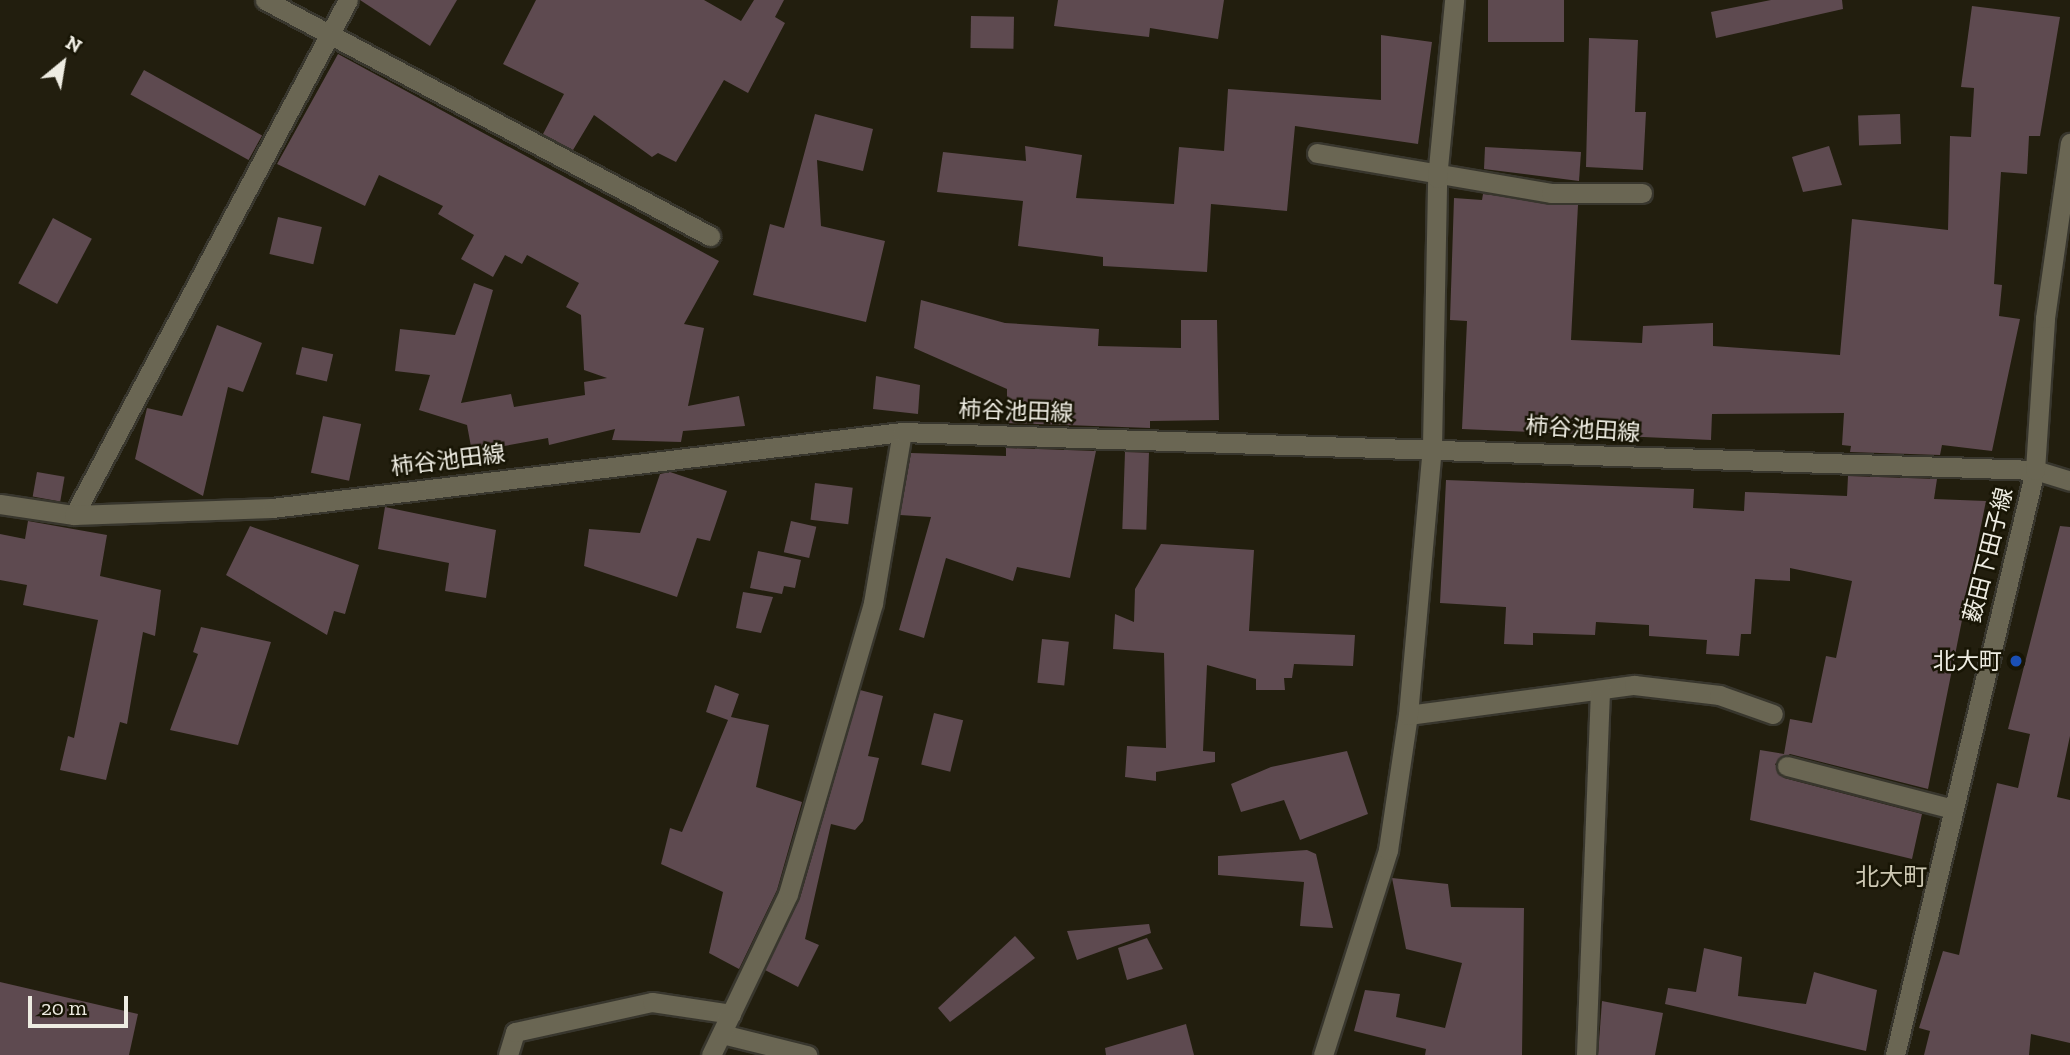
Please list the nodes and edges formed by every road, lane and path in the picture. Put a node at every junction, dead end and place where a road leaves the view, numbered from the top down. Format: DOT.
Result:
graph roads {
  1 [pos="265,0"];
  2 [pos="348,0"];
  3 [pos="1454,0"];
  4 [pos="330,34"];
  5 [pos="2070,143"];
  6 [pos="1317,153"];
  7 [pos="1437,178"];
  8 [pos="1642,193"];
  9 [pos="710,236"];
  10 [pos="902,432"];
  11 [pos="1432,447"];
  12 [pos="2035,470"];
  13 [pos="2070,481"];
  14 [pos="0,504"];
  15 [pos="74,516"];
  16 [pos="1600,690"];
  17 [pos="1773,714"];
  18 [pos="1408,715"];
  19 [pos="1787,766"];
  20 [pos="1953,809"];
  21 [pos="731,1014"];
  22 [pos="722,1034"];
  23 [pos="508,1055"];
  24 [pos="711,1055"];
  25 [pos="807,1055"];
  26 [pos="1323,1055"];
  27 [pos="1586,1055"];
  28 [pos="1895,1055"];
  1 -- 4 [label="street"];
  2 -- 4 [label="street"];
  3 -- 7 [label="street"];
  4 -- 9 [label="street"];
  4 -- 15 [label="street"];
  5 -- 12 [label="street, 薮田下田子線"];
  6 -- 7 [label="street"];
  7 -- 8 [label="street"];
  7 -- 11 [label="street"];
  10 -- 11 [label="street, 柿谷池田線"];
  10 -- 15 [label="street, 柿谷池田線"];
  10 -- 21 [label="street"];
  11 -- 12 [label="street, 柿谷池田線"];
  11 -- 18 [label="street"];
  12 -- 13 [label="street, 柿谷池田線"];
  12 -- 20 [label="street, 薮田下田子線"];
  14 -- 15 [label="street, 柿谷池田線"];
  16 -- 17 [label="street"];
  16 -- 18 [label="street"];
  16 -- 27 [label="street"];
  18 -- 26 [label="street"];
  19 -- 20 [label="street"];
  20 -- 28 [label="street, 薮田下田子線"];
  21 -- 22 [label="street"];
  21 -- 23 [label="street"];
  22 -- 24 [label="street"];
  22 -- 25 [label="street"];
}
